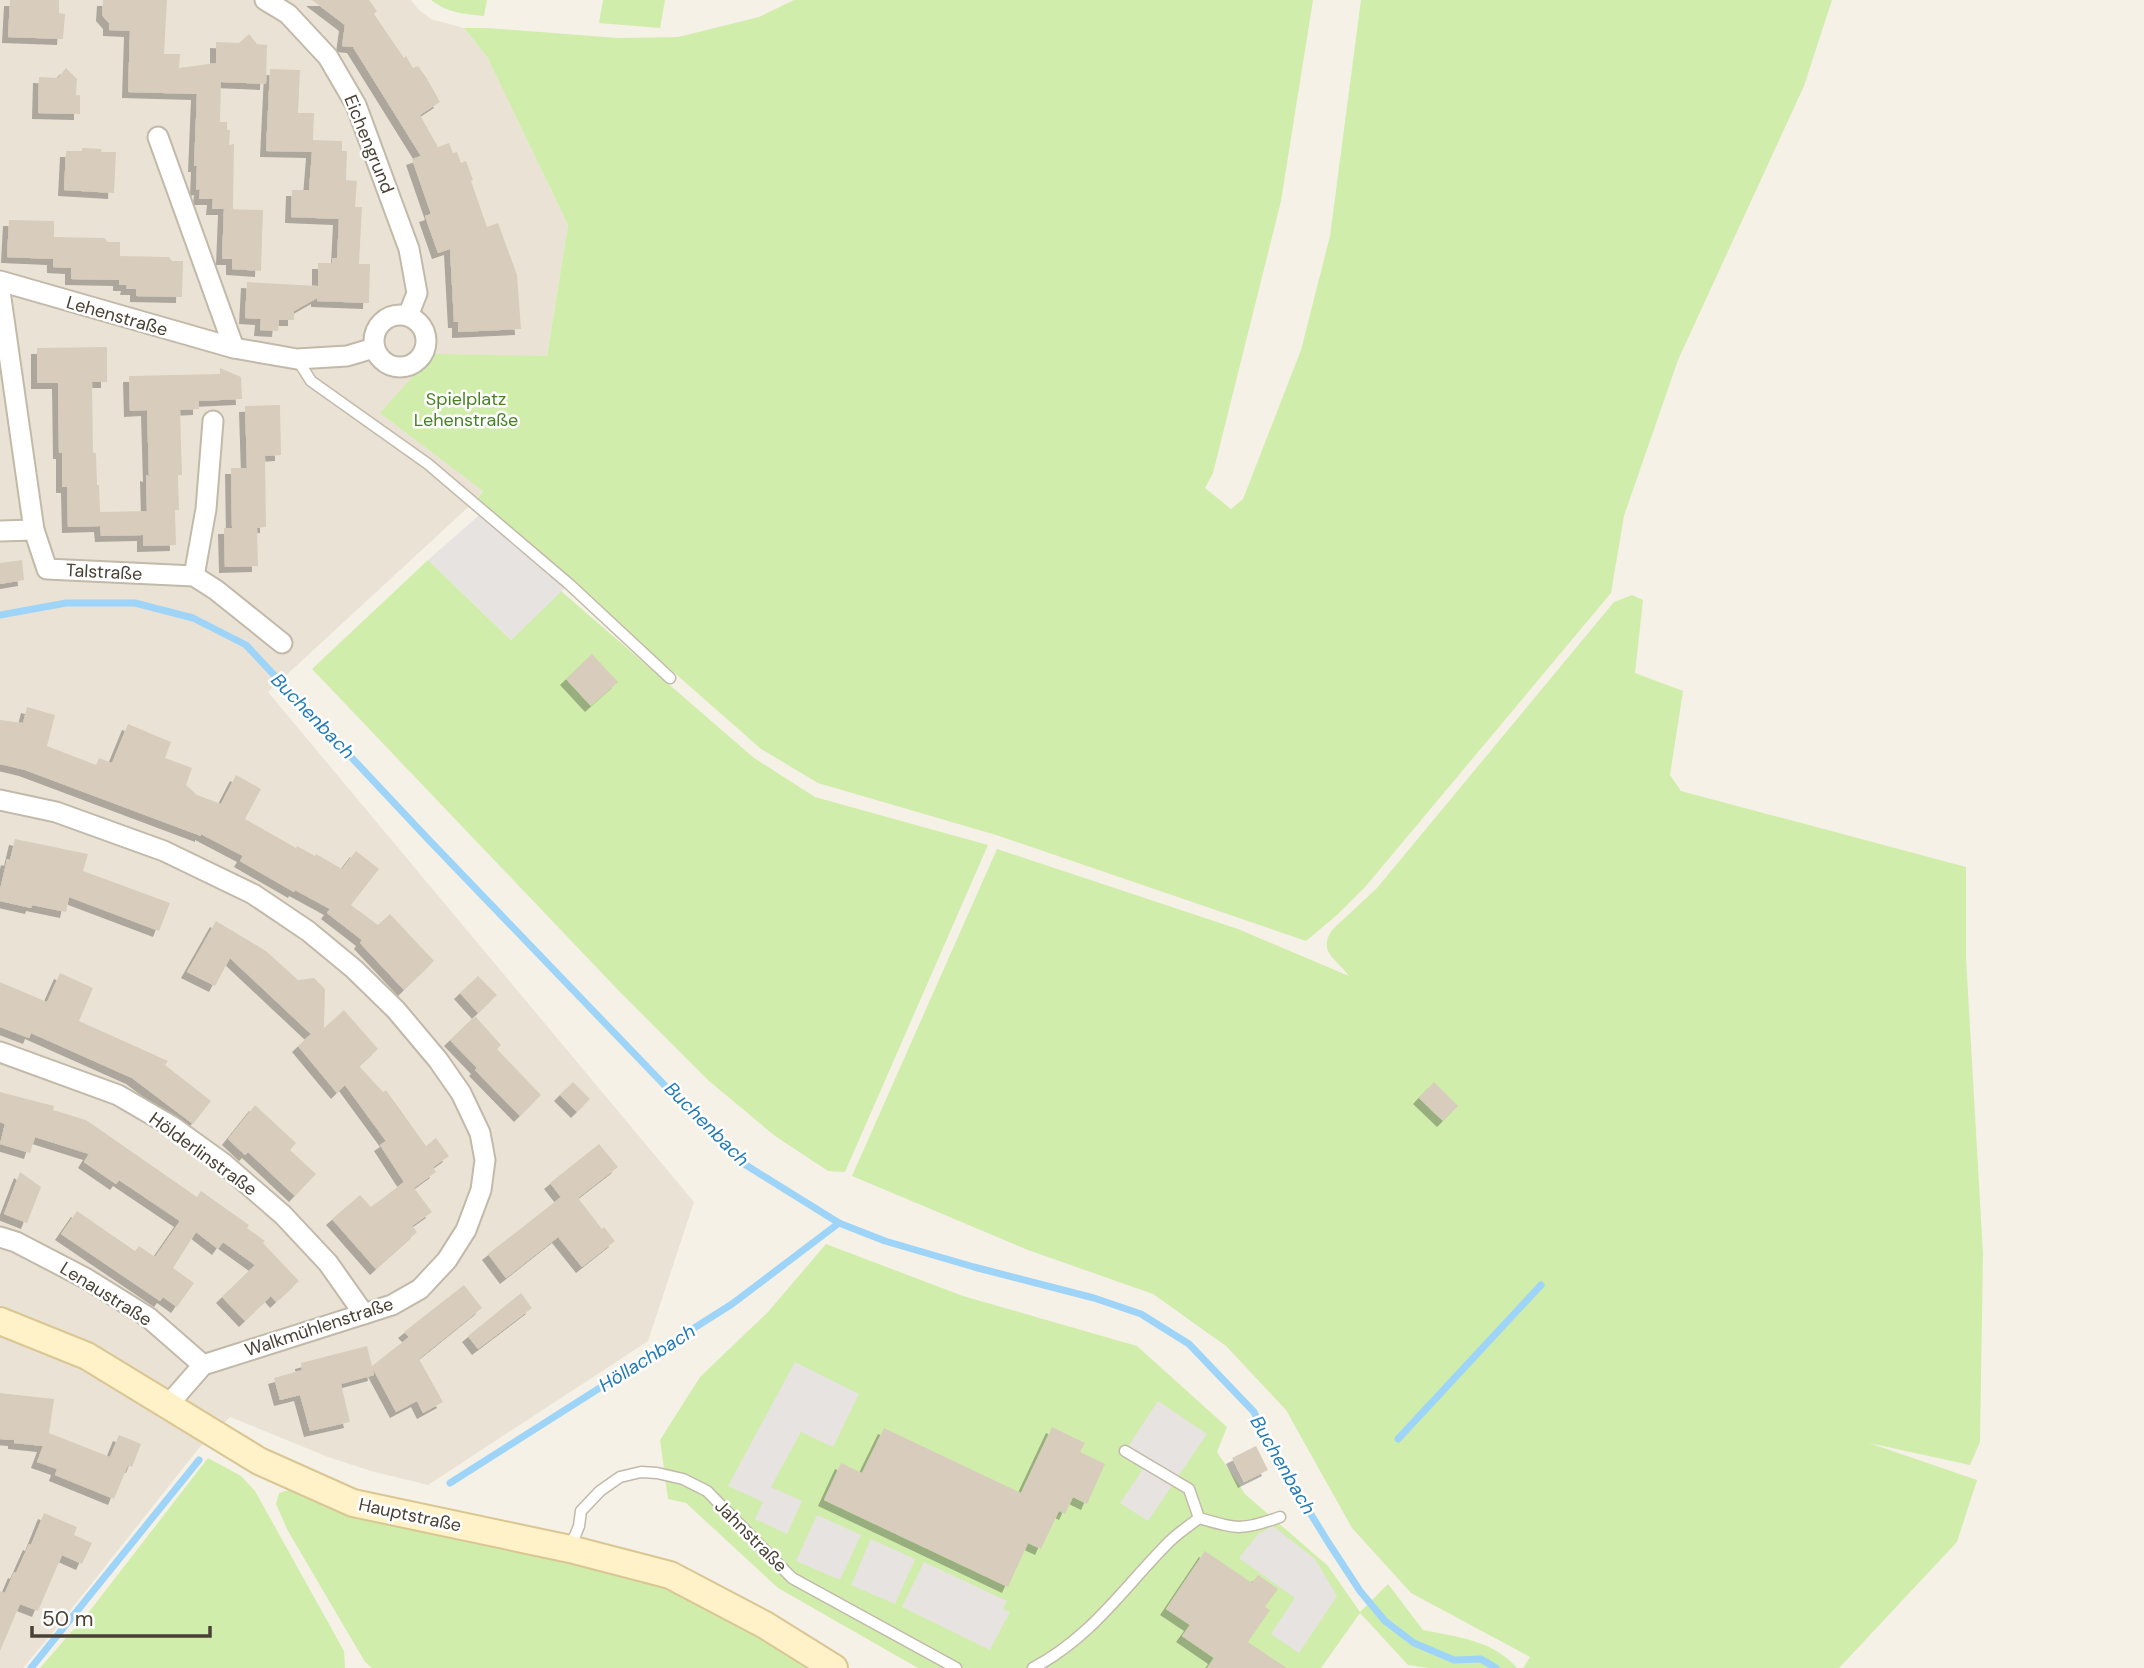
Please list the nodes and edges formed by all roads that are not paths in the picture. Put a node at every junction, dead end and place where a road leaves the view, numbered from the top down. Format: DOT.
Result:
graph roads {
  1 [pos="265,0"];
  2 [pos="158,137"];
  3 [pos="0,281"];
  4 [pos="0,291"];
  5 [pos="408,316"];
  6 [pos="234,348"];
  7 [pos="374,348"];
  8 [pos="297,359"];
  9 [pos="213,421"];
  10 [pos="34,530"];
  11 [pos="0,531"];
  12 [pos="194,576"];
  13 [pos="282,642"];
  14 [pos="670,678"];
  15 [pos="0,800"];
  16 [pos="0,1052"];
  17 [pos="0,1237"];
  18 [pos="364,1314"];
  19 [pos="0,1321"];
  20 [pos="204,1365"];
  21 [pos="168,1405"];
  22 [pos="1125,1451"];
  23 [pos="1280,1517"];
  24 [pos="1199,1518"];
  25 [pos="570,1549"];
  26 [pos="834,1668"];
  27 [pos="956,1668"];
  28 [pos="1033,1668"];
  1 -- 5 [label="street, Eichengrund"];
  2 -- 6 [label="street"];
  3 -- 6 [label="street, Lehenstraße"];
  4 -- 10 [label="street"];
  5 -- 7 [label="street"];
  5 -- 7 [label="street"];
  6 -- 8 [label="street, Lehenstraße"];
  7 -- 8 [label="street, Lehenstraße"];
  8 -- 14 [label="lane"];
  9 -- 12 [label="street"];
  10 -- 11 [label="street"];
  10 -- 12 [label="street, Talstraße"];
  12 -- 13 [label="street"];
  15 -- 18 [label="street, Walkmühlenstraße"];
  16 -- 18 [label="street, Hölderlinstraße"];
  17 -- 20 [label="street, Lenaustraße"];
  18 -- 20 [label="street, Walkmühlenstraße"];
  19 -- 21 [label="street, Hauptstraße"];
  20 -- 21 [label="street"];
  21 -- 25 [label="street, Hauptstraße"];
  22 -- 24 [label="lane"];
  23 -- 24 [label="lane"];
  24 -- 28 [label="lane"];
  25 -- 26 [label="street, Hauptstraße"];
  25 -- 27 [label="lane, Jahnstraße"];
}
